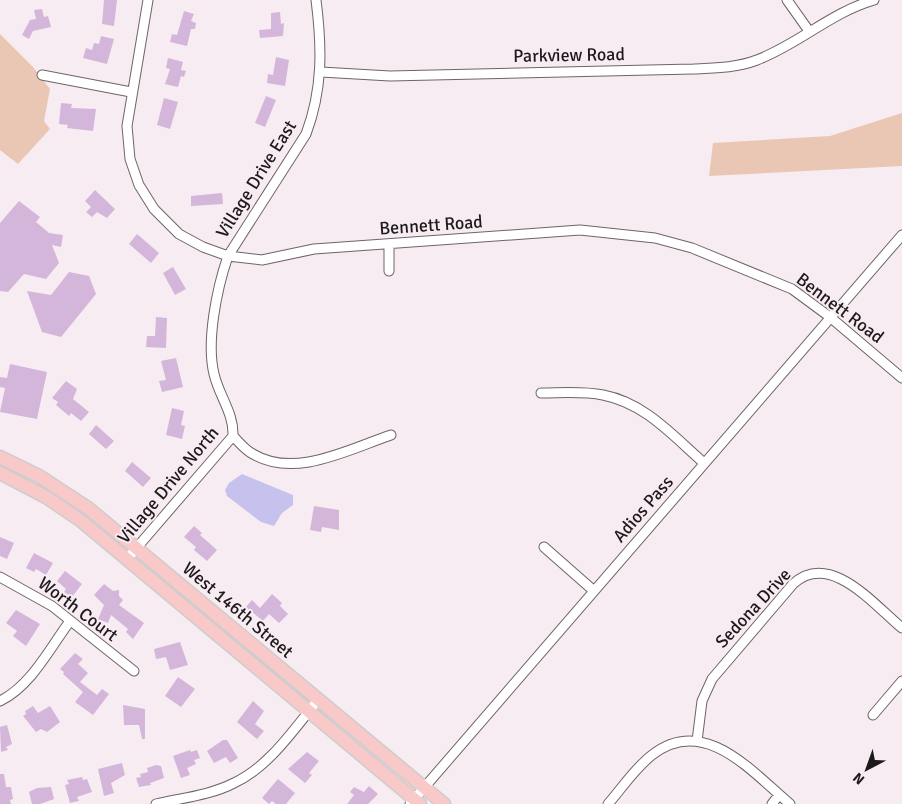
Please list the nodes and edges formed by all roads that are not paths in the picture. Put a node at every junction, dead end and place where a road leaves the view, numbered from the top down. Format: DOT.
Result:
graph roads {
  1 [pos="148,0"];
  2 [pos="316,0"];
  3 [pos="787,0"];
  4 [pos="874,0"];
  5 [pos="809,31"];
  6 [pos="321,72"];
  7 [pos="42,75"];
  8 [pos="131,92"];
  9 [pos="902,235"];
  10 [pos="390,244"];
  11 [pos="228,256"];
  12 [pos="389,271"];
  13 [pos="830,317"];
  14 [pos="902,378"];
  15 [pos="541,393"];
  16 [pos="390,435"];
  17 [pos="233,436"];
  18 [pos="0,457"];
  19 [pos="704,463"];
  20 [pos="0,473"];
  21 [pos="544,547"];
  22 [pos="136,548"];
  23 [pos="127,559"];
  24 [pos="0,577"];
  25 [pos="594,591"];
  26 [pos="70,621"];
  27 [pos="902,628"];
  28 [pos="134,671"];
  29 [pos="902,681"];
  30 [pos="318,700"];
  31 [pos="0,701"];
  32 [pos="309,711"];
  33 [pos="873,715"];
  34 [pos="697,742"];
  35 [pos="423,787"];
  36 [pos="779,795"];
  37 [pos="415,802"];
  38 [pos="156,804"];
  39 [pos="444,804"];
  40 [pos="608,804"];
  41 [pos="772,804"];
  42 [pos="790,804"];
  1 -- 8 [label="street, Bennett Road"];
  2 -- 6 [label="street, Village Drive East"];
  3 -- 5 [label="street"];
  4 -- 5 [label="street, Parkview Road"];
  5 -- 6 [label="street, Parkview Road"];
  6 -- 11 [label="street, Village Drive East"];
  7 -- 8 [label="street"];
  8 -- 11 [label="street, Bennett Road"];
  9 -- 13 [label="street, Adios Pass"];
  10 -- 11 [label="street, Bennett Road"];
  10 -- 12 [label="street"];
  10 -- 13 [label="street, Bennett Road"];
  11 -- 17 [label="street, Village Drive North"];
  13 -- 14 [label="street, Bennett Road"];
  13 -- 19 [label="street, Adios Pass"];
  15 -- 19 [label="street"];
  16 -- 17 [label="street"];
  17 -- 22 [label="street, Village Drive North"];
  18 -- 22 [label="main road, West 146th Street"];
  19 -- 25 [label="street, Adios Pass"];
  20 -- 23 [label="main road, West 146th Street"];
  21 -- 25 [label="street"];
  22 -- 23 [label="street, Village Drive North"];
  22 -- 30 [label="main road, West 146th Street"];
  23 -- 32 [label="main road, West 146th Street"];
  24 -- 26 [label="street, Worth Court"];
  25 -- 35 [label="street, Adios Pass"];
  26 -- 28 [label="street, Worth Court"];
  26 -- 31 [label="street"];
  27 -- 34 [label="street, Sedona Drive"];
  29 -- 33 [label="street"];
  30 -- 32 [label="street"];
  30 -- 35 [label="main road, West 146th Street"];
  32 -- 37 [label="main road, West 146th Street"];
  32 -- 38 [label="street"];
  34 -- 36 [label="street"];
  34 -- 40 [label="street"];
  35 -- 37 [label="street, Adios Pass"];
  35 -- 39 [label="main road, West 146th Street"];
  36 -- 41 [label="street"];
  36 -- 42 [label="street"];
}
